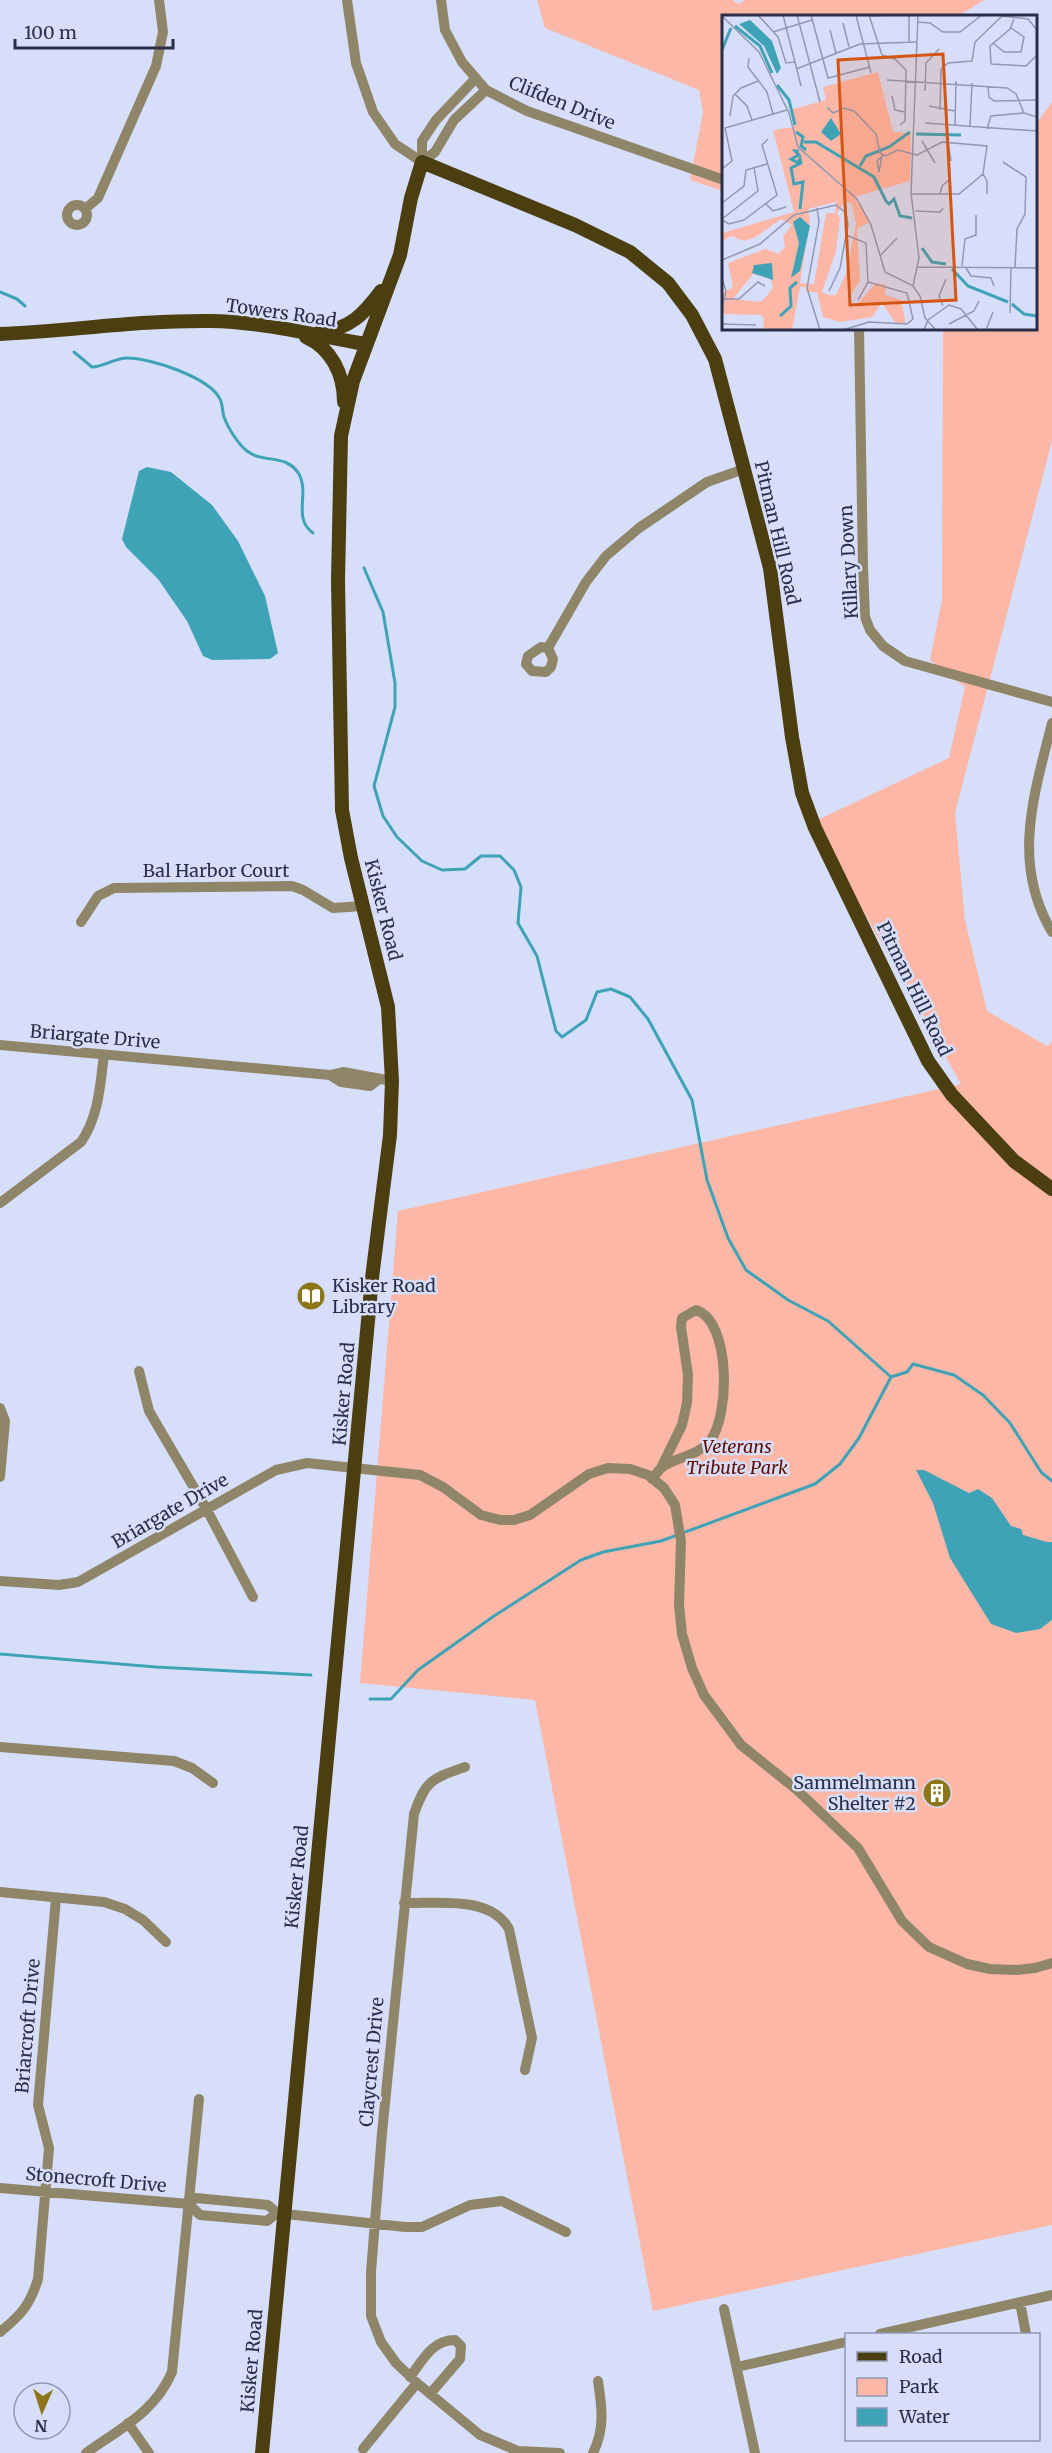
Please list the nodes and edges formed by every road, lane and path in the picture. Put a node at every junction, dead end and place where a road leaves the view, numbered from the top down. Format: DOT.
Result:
graph roads {
  1 [pos="159,0"];
  2 [pos="347,0"];
  3 [pos="441,0"];
  4 [pos="475,79"];
  5 [pos="486,90"];
  6 [pos="436,120"];
  7 [pos="448,128"];
  8 [pos="422,162"];
  9 [pos="722,180"];
  10 [pos="85,209"];
  11 [pos="395,269"];
  12 [pos="284,329"];
  13 [pos="859,330"];
  14 [pos="0,334"];
  15 [pos="308,334"];
  16 [pos="366,344"];
  17 [pos="344,416"];
  18 [pos="744,469"];
  19 [pos="548,648"];
  20 [pos="1052,702"];
  21 [pos="1052,723"];
  22 [pos="363,906"];
  23 [pos="81,922"];
  24 [pos="1052,932"];
  25 [pos="0,1045"];
  26 [pos="104,1054"];
  27 [pos="385,1081"];
  28 [pos="1052,1189"];
  29 [pos="0,1203"];
  30 [pos="139,1371"];
  31 [pos="0,1408"];
  32 [pos="661,1468"];
  33 [pos="356,1469"];
  34 [pos="0,1477"];
  35 [pos="652,1479"];
  36 [pos="207,1510"];
  37 [pos="0,1581"];
  38 [pos="253,1597"];
  39 [pos="0,1747"];
  40 [pos="465,1767"];
  41 [pos="213,1783"];
  42 [pos="0,1892"];
  43 [pos="56,1898"];
  44 [pos="404,1903"];
  45 [pos="166,1942"];
  46 [pos="1052,1963"];
  47 [pos="525,2070"];
  48 [pos="199,2098"];
  49 [pos="0,2188"];
  50 [pos="46,2192"];
  51 [pos="189,2204"];
  52 [pos="280,2213"];
  53 [pos="376,2223"];
  54 [pos="566,2232"];
  55 [pos="1052,2295"];
  56 [pos="1020,2302"];
  57 [pos="724,2309"];
  58 [pos="0,2332"];
  59 [pos="884,2333"];
  60 [pos="1026,2333"];
  61 [pos="845,2342"];
  62 [pos="737,2367"];
  63 [pos="413,2380"];
  64 [pos="598,2381"];
  65 [pos="429,2394"];
  66 [pos="128,2422"];
  67 [pos="363,2449"];
  68 [pos="86,2453"];
  69 [pos="149,2453"];
  70 [pos="262,2453"];
  71 [pos="560,2453"];
  72 [pos="593,2453"];
  73 [pos="755,2453"];
  1 -- 10 [label="street"];
  2 -- 8 [label="street, Pitman Hill Road"];
  3 -- 4 [label="street, Clifden Drive"];
  4 -- 5 [label="street, Clifden Drive"];
  4 -- 6 [label="street"];
  5 -- 7 [label="street"];
  5 -- 9 [label="street, Clifden Drive"];
  6 -- 7 [label="street"];
  6 -- 8 [label="street"];
  7 -- 8 [label="street"];
  8 -- 11 [label="main road"];
  8 -- 18 [label="main road, Pitman Hill Road"];
  11 -- 15 [label="main road"];
  11 -- 16 [label="main road"];
  12 -- 14 [label="main road, Towers Road"];
  12 -- 15 [label="main road, Towers Road"];
  12 -- 17 [label="main road"];
  13 -- 20 [label="street, Killary Down"];
  15 -- 16 [label="main road, Towers Road"];
  16 -- 17 [label="main road, Kisker Road"];
  17 -- 22 [label="main road, Kisker Road"];
  18 -- 19 [label="street"];
  18 -- 28 [label="main road, Pitman Hill Road"];
  21 -- 24 [label="street"];
  22 -- 23 [label="street, Bal Harbor Court"];
  22 -- 27 [label="main road, Kisker Road"];
  25 -- 26 [label="street, Briargate Drive"];
  26 -- 27 [label="street, Briargate Drive"];
  26 -- 29 [label="street"];
  27 -- 33 [label="main road, Kisker Road"];
  30 -- 36 [label="street"];
  31 -- 34 [label="street"];
  32 -- 32 [label="street"];
  32 -- 35 [label="street"];
  33 -- 35 [label="street, Briargate Drive"];
  33 -- 36 [label="street, Briargate Drive"];
  33 -- 52 [label="main road, Kisker Road"];
  35 -- 46 [label="street"];
  36 -- 37 [label="street, Briargate Drive"];
  36 -- 38 [label="street"];
  39 -- 41 [label="street"];
  40 -- 44 [label="street, Claycrest Drive"];
  42 -- 43 [label="street"];
  43 -- 45 [label="street"];
  43 -- 50 [label="street, Briarcroft Drive"];
  44 -- 47 [label="street"];
  44 -- 53 [label="street, Claycrest Drive"];
  48 -- 51 [label="street"];
  49 -- 50 [label="street, Stonecroft Drive"];
  50 -- 51 [label="street, Stonecroft Drive"];
  50 -- 58 [label="street, Briarcroft Drive"];
  51 -- 52 [label="street, Stonecroft Drive"];
  51 -- 52 [label="street, Stonecroft Drive"];
  51 -- 66 [label="street"];
  52 -- 53 [label="street"];
  52 -- 70 [label="main road, Kisker Road"];
  53 -- 54 [label="street"];
  53 -- 63 [label="street, Claycrest Drive"];
  55 -- 56 [label="street"];
  56 -- 59 [label="street"];
  56 -- 60 [label="street"];
  57 -- 62 [label="street"];
  61 -- 62 [label="street"];
  62 -- 73 [label="street"];
  63 -- 65 [label="street, Claycrest Drive"];
  63 -- 65 [label="street"];
  63 -- 67 [label="street"];
  64 -- 72 [label="street"];
  65 -- 71 [label="street, Claycrest Drive"];
  66 -- 68 [label="street"];
  66 -- 69 [label="street"];
}
